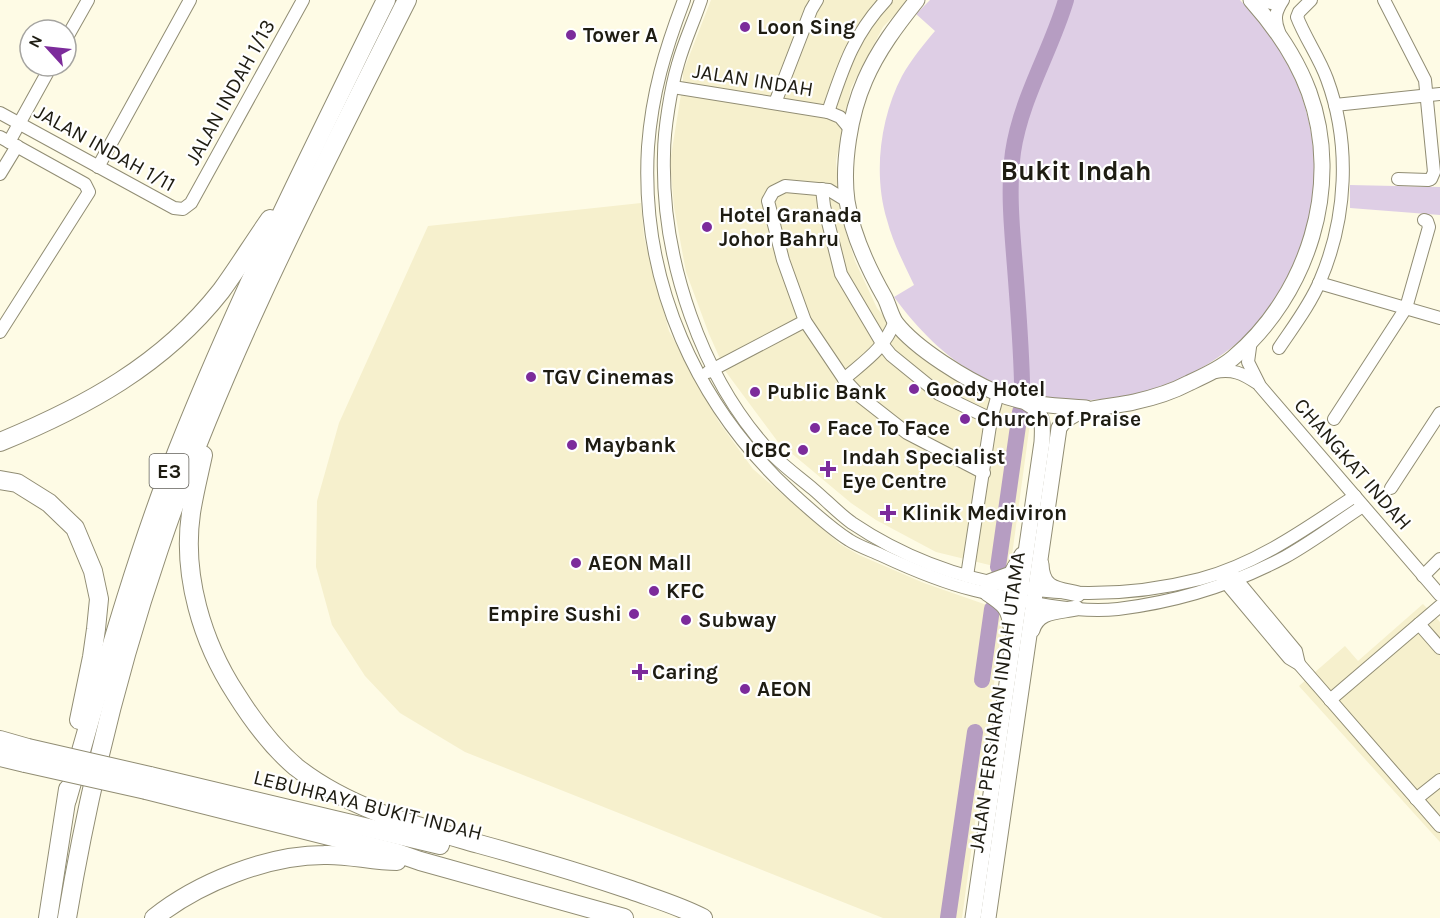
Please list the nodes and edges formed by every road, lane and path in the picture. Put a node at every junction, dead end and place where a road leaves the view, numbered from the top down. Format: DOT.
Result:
graph roads {
  1 [pos="88,0"];
  2 [pos="190,0"];
  3 [pos="303,0"];
  4 [pos="386,0"];
  5 [pos="407,0"];
  6 [pos="684,0"];
  7 [pos="702,0"];
  8 [pos="817,0"];
  9 [pos="886,0"];
  10 [pos="917,0"];
  11 [pos="1251,0"];
  12 [pos="1256,0"];
  13 [pos="1281,0"];
  14 [pos="1311,0"];
  15 [pos="1384,0"];
  16 [pos="78,18"];
  17 [pos="1281,36"];
  18 [pos="44,78"];
  19 [pos="673,87"];
  20 [pos="1440,93"];
  21 [pos="1426,95"];
  22 [pos="857,102"];
  23 [pos="775,103"];
  24 [pos="1335,105"];
  25 [pos="828,112"];
  26 [pos="0,113"];
  27 [pos="19,123"];
  28 [pos="850,129"];
  29 [pos="8,142"];
  30 [pos="308,156"];
  31 [pos="98,167"];
  32 [pos="0,174"];
  33 [pos="846,179"];
  34 [pos="1398,179"];
  35 [pos="826,190"];
  36 [pos="847,201"];
  37 [pos="191,203"];
  38 [pos="1424,220"];
  39 [pos="1319,283"];
  40 [pos="1406,308"];
  41 [pos="1440,318"];
  42 [pos="805,321"];
  43 [pos="895,321"];
  44 [pos="0,332"];
  45 [pos="908,335"];
  46 [pos="1251,340"];
  47 [pos="886,342"];
  48 [pos="1279,348"];
  49 [pos="714,369"];
  50 [pos="1210,372"];
  51 [pos="228,373"];
  52 [pos="699,377"];
  53 [pos="844,379"];
  54 [pos="1260,386"];
  55 [pos="998,394"];
  56 [pos="1024,401"];
  57 [pos="1095,408"];
  58 [pos="1440,413"];
  59 [pos="991,419"];
  60 [pos="1334,419"];
  61 [pos="0,442"];
  62 [pos="984,473"];
  63 [pos="0,480"];
  64 [pos="1391,488"];
  65 [pos="1359,501"];
  66 [pos="1034,545"];
  67 [pos="1440,559"];
  68 [pos="1223,570"];
  69 [pos="967,576"];
  70 [pos="1423,576"];
  71 [pos="1231,581"];
  72 [pos="988,587"];
  73 [pos="1027,595"];
  74 [pos="1440,595"];
  75 [pos="1077,601"];
  76 [pos="1440,606"];
  77 [pos="1419,624"];
  78 [pos="1019,648"];
  79 [pos="1440,648"];
  80 [pos="1330,700"];
  81 [pos="0,740"];
  82 [pos="26,756"];
  83 [pos="0,757"];
  84 [pos="1440,780"];
  85 [pos="148,783"];
  86 [pos="1416,799"];
  87 [pos="67,800"];
  88 [pos="1440,826"];
  89 [pos="420,861"];
  90 [pos="48,918"];
  91 [pos="67,918"];
  92 [pos="154,918"];
  93 [pos="624,918"];
  94 [pos="695,918"];
  95 [pos="703,918"];
  96 [pos="974,918"];
  97 [pos="988,918"];
  1 -- 16 [label="street"];
  2 -- 31 [label="street"];
  3 -- 37 [label="street, JALAN INDAH 1/13"];
  4 -- 30 [label="highway, E3"];
  5 -- 51 [label="highway, E3"];
  6 -- 52 [label="street"];
  7 -- 19 [label="street"];
  8 -- 23 [label="street"];
  9 -- 25 [label="street"];
  10 -- 22 [label="main road, JALAN PERSIARAN INDAH UTAMA"];
  11 -- 17 [label="main road, JALAN PERSIARAN INDAH UTAMA"];
  12 -- 13 [label="street"];
  13 -- 17 [label="street"];
  14 -- 24 [label="street"];
  15 -- 21 [label="street"];
  17 -- 46 [label="main road, JALAN PERSIARAN INDAH UTAMA"];
  18 -- 27 [label="street"];
  19 -- 23 [label="street, JALAN INDAH"];
  19 -- 49 [label="street"];
  20 -- 21 [label="street"];
  21 -- 24 [label="street"];
  21 -- 34 [label="street"];
  22 -- 25 [label="street, JALAN INDAH"];
  22 -- 28 [label="main road, JALAN PERSIARAN INDAH UTAMA"];
  23 -- 25 [label="street, JALAN INDAH"];
  24 -- 39 [label="street"];
  25 -- 28 [label="street, JALAN INDAH"];
  26 -- 27 [label="street, JALAN INDAH 1/11"];
  27 -- 29 [label="street"];
  27 -- 31 [label="street, JALAN INDAH 1/11"];
  28 -- 33 [label="main road, JALAN PERSIARAN INDAH UTAMA"];
  29 -- 32 [label="street"];
  29 -- 44 [label="street, JALAN INDAH 1/11"];
  30 -- 61 [label="highway"];
  30 -- 87 [label="highway, E3"];
  31 -- 37 [label="street, JALAN INDAH 1/11"];
  33 -- 35 [label="street"];
  33 -- 36 [label="main road, JALAN PERSIARAN INDAH UTAMA"];
  35 -- 36 [label="street"];
  35 -- 42 [label="street"];
  35 -- 47 [label="street"];
  36 -- 43 [label="main road, JALAN PERSIARAN INDAH UTAMA"];
  38 -- 40 [label="street"];
  39 -- 40 [label="street"];
  39 -- 48 [label="street"];
  40 -- 41 [label="street"];
  40 -- 60 [label="street"];
  42 -- 49 [label="street"];
  42 -- 53 [label="street"];
  43 -- 45 [label="main road, JALAN PERSIARAN INDAH UTAMA"];
  43 -- 47 [label="street"];
  45 -- 47 [label="street"];
  45 -- 55 [label="main road, JALAN PERSIARAN INDAH UTAMA"];
  46 -- 50 [label="main road, JALAN PERSIARAN INDAH UTAMA"];
  46 -- 54 [label="street, CHANGKAT INDAH"];
  47 -- 53 [label="street"];
  47 -- 59 [label="street"];
  49 -- 52 [label="street"];
  49 -- 69 [label="street"];
  50 -- 54 [label="street, CHANGKAT INDAH"];
  50 -- 57 [label="main road, JALAN PERSIARAN INDAH UTAMA"];
  51 -- 91 [label="highway, E3"];
  51 -- 95 [label="highway"];
  52 -- 72 [label="street"];
  53 -- 62 [label="street"];
  54 -- 65 [label="street, CHANGKAT INDAH"];
  55 -- 56 [label="main road, JALAN PERSIARAN INDAH UTAMA"];
  55 -- 59 [label="street"];
  56 -- 57 [label="main road, JALAN PERSIARAN INDAH UTAMA"];
  56 -- 66 [label="main road, JALAN PERSIARAN INDAH UTAMA"];
  57 -- 66 [label="main road, JALAN PERSIARAN INDAH UTAMA"];
  58 -- 64 [label="street"];
  59 -- 62 [label="street"];
  62 -- 69 [label="street"];
  63 -- 87 [label="highway"];
  65 -- 68 [label="street"];
  65 -- 70 [label="street, CHANGKAT INDAH"];
  65 -- 71 [label="street"];
  66 -- 72 [label="main road"];
  66 -- 73 [label="main road, JALAN PERSIARAN INDAH UTAMA"];
  66 -- 75 [label="main road"];
  67 -- 70 [label="street"];
  68 -- 71 [label="street"];
  68 -- 75 [label="street"];
  69 -- 72 [label="street"];
  70 -- 74 [label="street, CHANGKAT INDAH"];
  71 -- 75 [label="street"];
  71 -- 80 [label="street"];
  72 -- 73 [label="street"];
  72 -- 78 [label="main road"];
  73 -- 75 [label="street"];
  73 -- 78 [label="main road, JALAN PERSIARAN INDAH UTAMA"];
  75 -- 78 [label="main road"];
  76 -- 77 [label="street"];
  77 -- 79 [label="street"];
  77 -- 80 [label="street"];
  78 -- 96 [label="main road, JALAN PERSIARAN INDAH UTAMA"];
  78 -- 97 [label="main road, JALAN PERSIARAN INDAH UTAMA"];
  80 -- 86 [label="street"];
  81 -- 82 [label="highway"];
  82 -- 83 [label="highway"];
  82 -- 85 [label="highway, LEBUHRAYA BUKIT INDAH, bridge"];
  84 -- 86 [label="street"];
  85 -- 89 [label="highway, LEBUHRAYA BUKIT INDAH"];
  85 -- 94 [label="highway, LEBUHRAYA BUKIT INDAH"];
  86 -- 88 [label="street"];
  87 -- 90 [label="highway, E3"];
  89 -- 92 [label="highway"];
  89 -- 93 [label="highway"];
}
